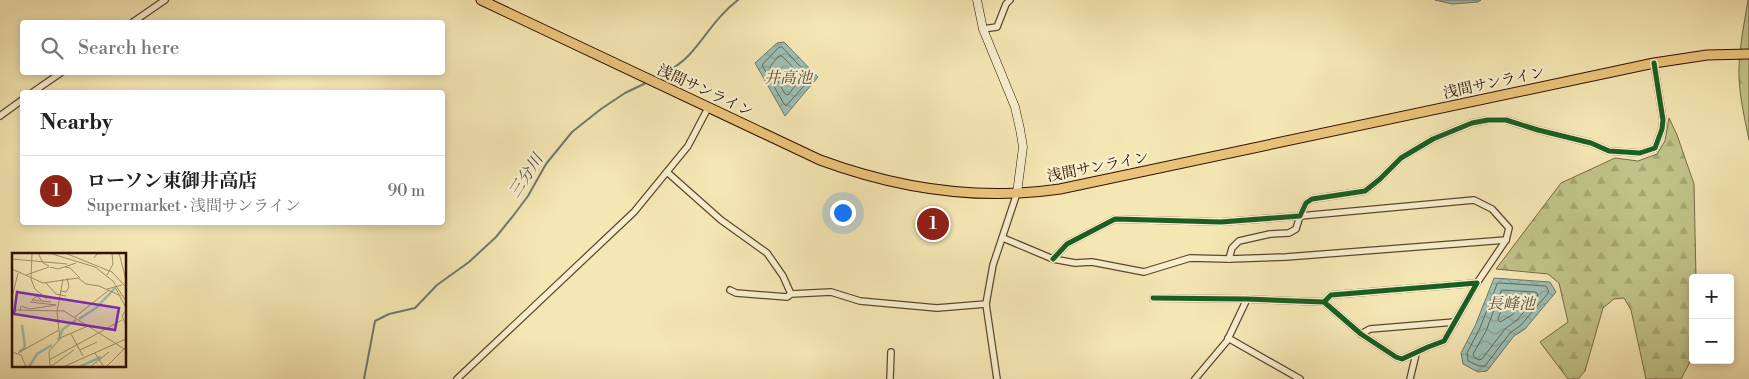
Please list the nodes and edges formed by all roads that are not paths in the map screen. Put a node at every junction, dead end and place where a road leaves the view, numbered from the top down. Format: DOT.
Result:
graph roads {
  1 [pos="164,0"];
  2 [pos="481,0"];
  3 [pos="977,0"];
  4 [pos="1010,0"];
  5 [pos="136,20"];
  6 [pos="983,29"];
  7 [pos="1749,54"];
  8 [pos="1654,63"];
  9 [pos="58,75"];
  10 [pos="36,90"];
  11 [pos="20,101"];
  12 [pos="708,108"];
  13 [pos="0,116"];
  14 [pos="667,172"];
  15 [pos="1017,193"];
  16 [pos="1300,216"];
  17 [pos="1003,238"];
  18 [pos="1506,240"];
  19 [pos="1053,259"];
  20 [pos="1229,259"];
  21 [pos="1477,283"];
  22 [pos="730,290"];
  23 [pos="790,294"];
  24 [pos="1153,298"];
  25 [pos="1247,298"];
  26 [pos="1324,302"];
  27 [pos="986,304"];
  28 [pos="1455,322"];
  29 [pos="1361,334"];
  30 [pos="1228,338"];
  31 [pos="891,352"];
  32 [pos="1416,354"];
  33 [pos="457,379"];
  34 [pos="890,379"];
  35 [pos="997,379"];
  36 [pos="1196,379"];
  37 [pos="1300,379"];
  38 [pos="1410,379"];
  1 -- 5 [label="street"];
  2 -- 12 [label="main road, 浅間サンライン"];
  3 -- 6 [label="street"];
  4 -- 6 [label="street"];
  6 -- 15 [label="street"];
  7 -- 8 [label="main road, 浅間サンライン"];
  8 -- 15 [label="main road, 浅間サンライン"];
  8 -- 16 [label="street"];
  9 -- 10 [label="street"];
  11 -- 13 [label="street"];
  12 -- 14 [label="street"];
  12 -- 15 [label="main road, 浅間サンライン"];
  14 -- 23 [label="street"];
  14 -- 33 [label="street"];
  15 -- 17 [label="street"];
  16 -- 18 [label="street"];
  16 -- 19 [label="street"];
  16 -- 20 [label="street"];
  17 -- 19 [label="street"];
  17 -- 27 [label="street"];
  18 -- 20 [label="street"];
  18 -- 21 [label="street"];
  19 -- 20 [label="street"];
  21 -- 26 [label="street"];
  21 -- 28 [label="street"];
  22 -- 23 [label="street"];
  23 -- 27 [label="street"];
  24 -- 25 [label="street"];
  25 -- 26 [label="street"];
  25 -- 30 [label="street"];
  26 -- 29 [label="street"];
  27 -- 35 [label="street"];
  28 -- 29 [label="street"];
  28 -- 32 [label="street"];
  29 -- 32 [label="street"];
  30 -- 36 [label="street"];
  30 -- 37 [label="street"];
  31 -- 34 [label="street"];
  32 -- 38 [label="street"];
}
